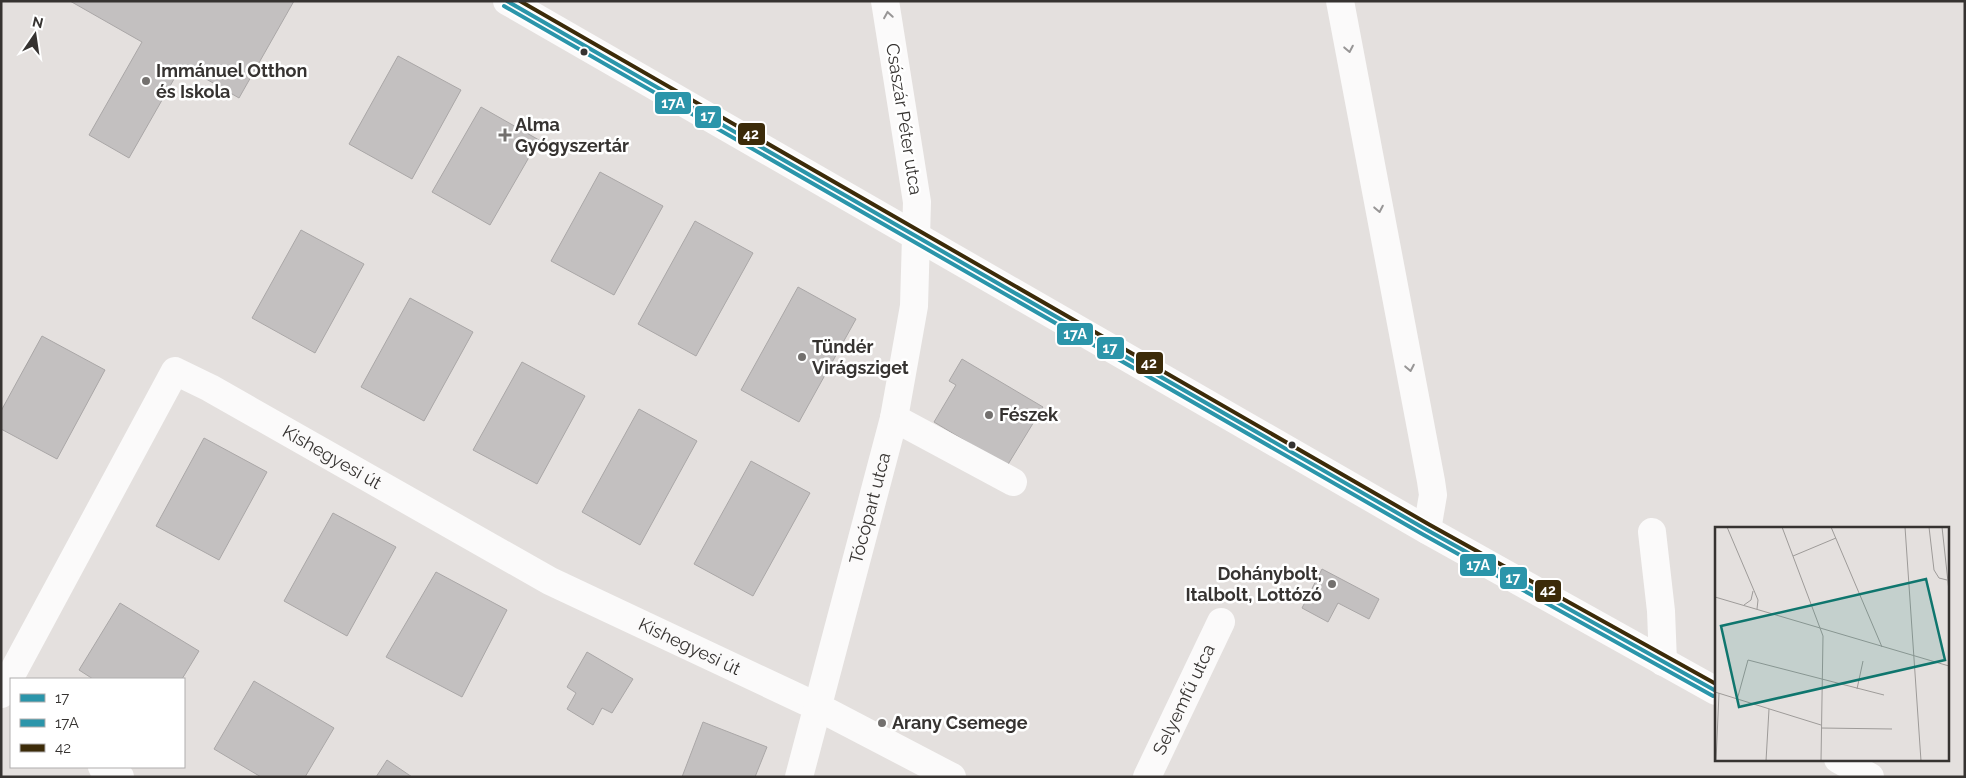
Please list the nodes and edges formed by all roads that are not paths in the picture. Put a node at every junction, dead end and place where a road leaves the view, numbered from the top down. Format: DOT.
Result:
graph roads {
  1 [pos="507,1"];
  2 [pos="885,1"];
  3 [pos="1340,1"];
  4 [pos="917,236"];
  5 [pos="894,418"];
  6 [pos="1013,482"];
  7 [pos="1427,530"];
  8 [pos="1652,532"];
  9 [pos="1221,622"];
  10 [pos="1663,662"];
  11 [pos="1715,690"];
  12 [pos="1,694"];
  13 [pos="818,708"];
  14 [pos="1840,760"];
  15 [pos="104,768"];
  16 [pos="120,777"];
  17 [pos="799,777"];
  18 [pos="952,777"];
  19 [pos="1147,777"];
  20 [pos="1870,777"];
  1 -- 4 [label="street"];
  4 -- 2 [label="street, Császár Péter utca, one-way"];
  3 -- 7 [label="street, one-way"];
  4 -- 5 [label="street, Tócópart utca"];
  4 -- 7 [label="street"];
  5 -- 6 [label="street"];
  5 -- 13 [label="street, Tócópart utca"];
  7 -- 10 [label="street"];
  8 -- 10 [label="street"];
  9 -- 19 [label="street, Selyemfű utca"];
  10 -- 11 [label="street"];
  12 -- 13 [label="street, Kishegyesi út"];
  13 -- 17 [label="street, Tócópart utca"];
  13 -- 18 [label="street"];
  14 -- 20 [label="street"];
  15 -- 16 [label="street"];
}
